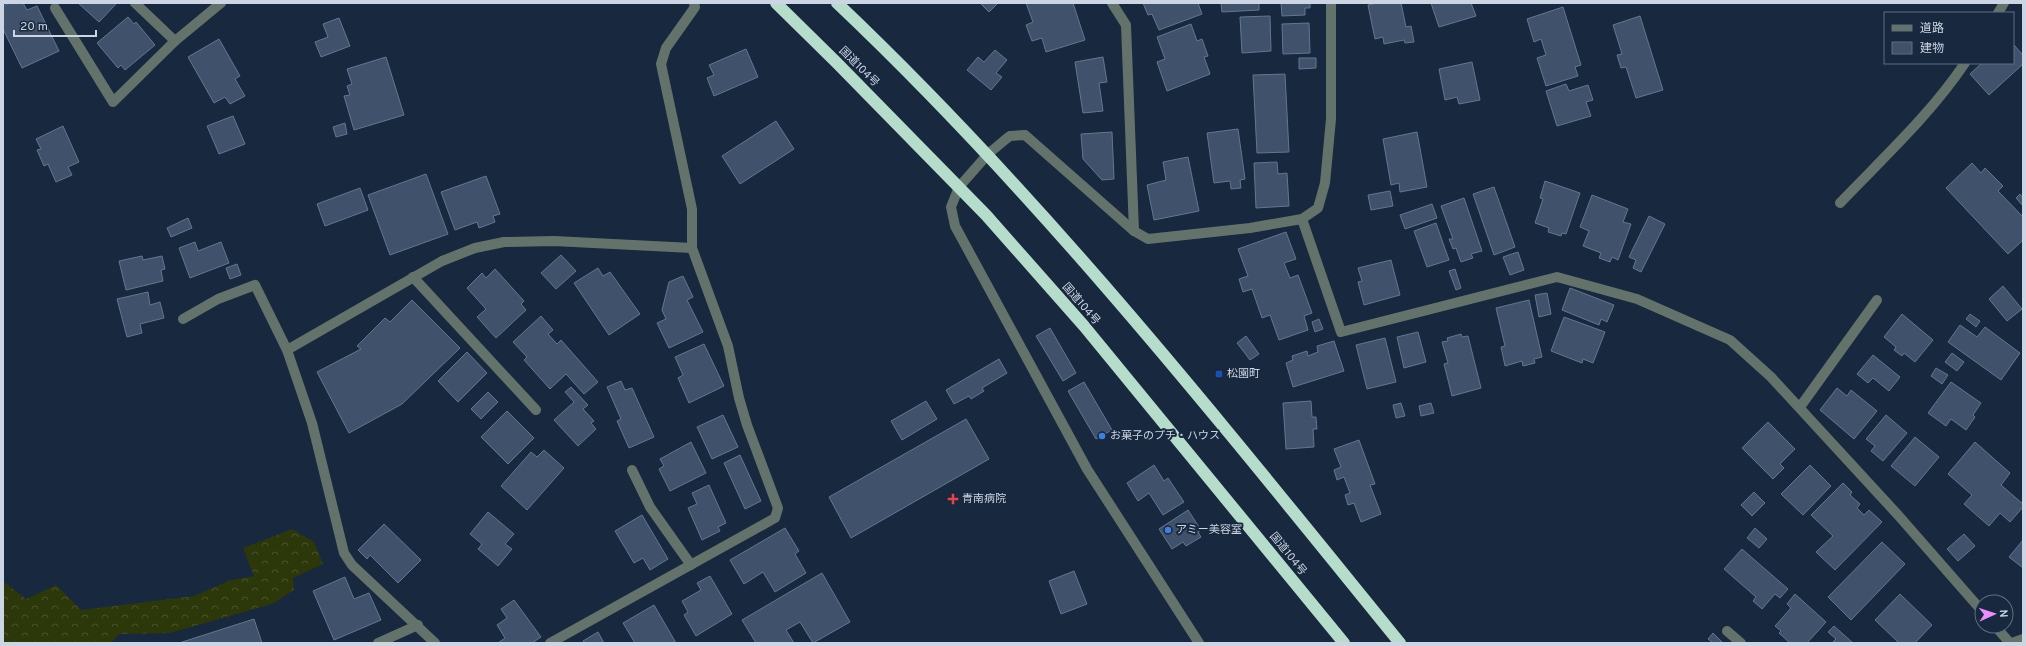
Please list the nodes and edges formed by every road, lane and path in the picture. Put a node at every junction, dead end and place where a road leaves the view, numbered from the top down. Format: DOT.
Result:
graph roads {
  1 [pos="135,3"];
  2 [pos="221,3"];
  3 [pos="694,3"];
  4 [pos="776,3"];
  5 [pos="837,3"];
  6 [pos="1112,3"];
  7 [pos="1331,3"];
  8 [pos="2004,3"];
  9 [pos="55,8"];
  10 [pos="1999,12"];
  11 [pos="175,41"];
  12 [pos="1963,64"];
  13 [pos="988,154"];
  14 [pos="959,187"];
  15 [pos="1840,203"];
  16 [pos="1302,219"];
  17 [pos="1134,231"];
  18 [pos="692,248"];
  19 [pos="413,277"];
  20 [pos="1877,300"];
  21 [pos="183,319"];
  22 [pos="287,350"];
  23 [pos="1800,407"];
  24 [pos="536,410"];
  25 [pos="632,470"];
  26 [pos="691,565"];
  27 [pos="1974,602"];
  28 [pos="418,625"];
  29 [pos="1727,631"];
  30 [pos="2003,634"];
  31 [pos="2023,639"];
  32 [pos="378,643"];
  33 [pos="435,643"];
  34 [pos="550,643"];
  35 [pos="1199,643"];
  36 [pos="1344,643"];
  37 [pos="1400,643"];
  38 [pos="1741,643"];
  39 [pos="2011,643"];
  1 -- 11 [label="street"];
  2 -- 11 [label="street"];
  3 -- 18 [label="street"];
  4 -- 14 [label="highway, 国道104号"];
  5 -- 13 [label="highway"];
  6 -- 17 [label="street"];
  7 -- 16 [label="street"];
  8 -- 10 [label="street"];
  9 -- 11 [label="street"];
  12 -- 15 [label="street"];
  13 -- 14 [label="street"];
  13 -- 17 [label="street"];
  13 -- 37 [label="highway"];
  14 -- 35 [label="street"];
  14 -- 36 [label="highway, 国道104号"];
  16 -- 17 [label="street"];
  16 -- 23 [label="street"];
  18 -- 19 [label="street"];
  18 -- 26 [label="street"];
  19 -- 22 [label="street"];
  19 -- 24 [label="street"];
  20 -- 23 [label="street"];
  21 -- 22 [label="street"];
  22 -- 28 [label="street"];
  23 -- 27 [label="street"];
  25 -- 26 [label="street"];
  26 -- 34 [label="street"];
  28 -- 32 [label="street"];
  28 -- 33 [label="street"];
  29 -- 38 [label="street"];
  30 -- 39 [label="street"];
  31 -- 39 [label="street"];
}
